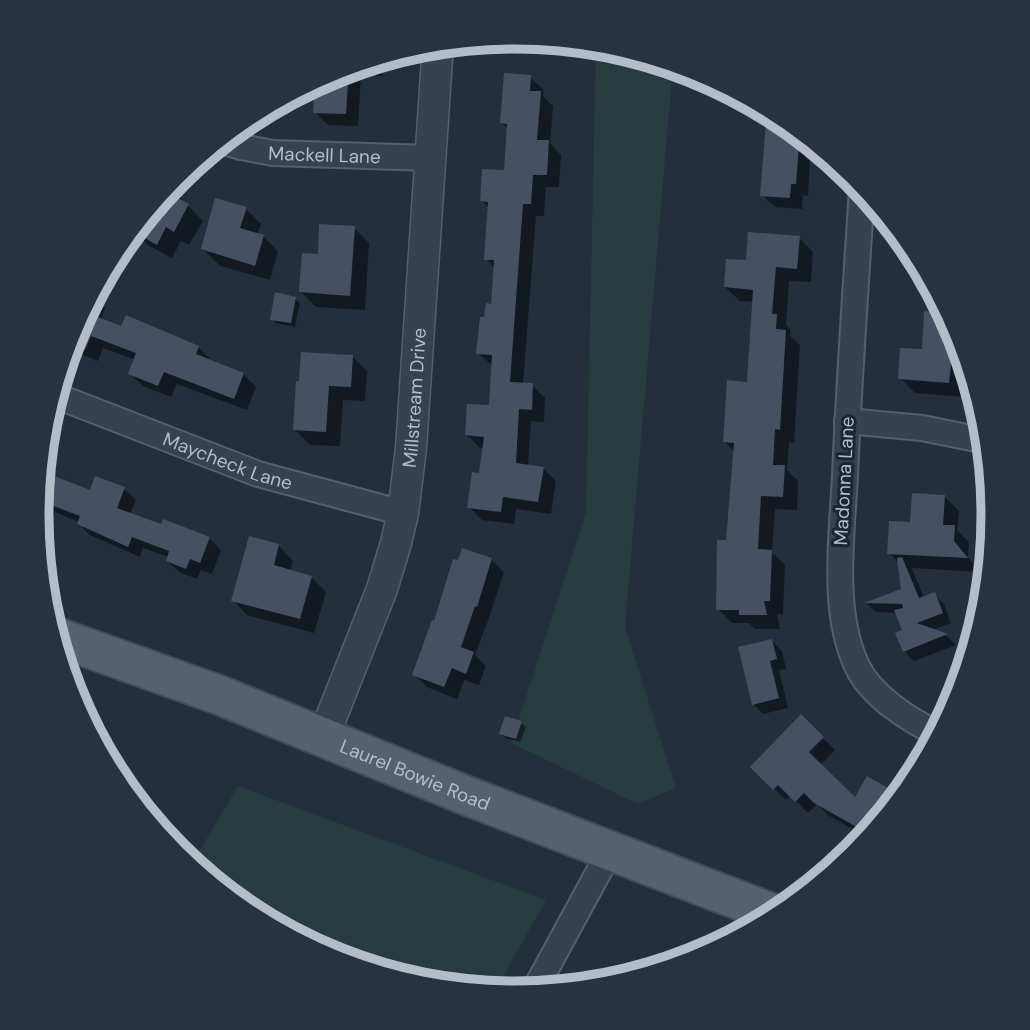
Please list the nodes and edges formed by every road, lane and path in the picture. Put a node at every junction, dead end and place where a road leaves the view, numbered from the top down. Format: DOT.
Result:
graph roads {
  1 [pos="437,56"];
  2 [pos="232,144"];
  3 [pos="430,158"];
  4 [pos="861,203"];
  5 [pos="64,398"];
  6 [pos="847,421"];
  7 [pos="974,439"];
  8 [pos="403,513"];
  9 [pos="66,640"];
  10 [pos="929,730"];
  11 [pos="323,738"];
  12 [pos="610,851"];
  13 [pos="763,909"];
  14 [pos="540,980"];
  1 -- 3 [label="street, Millstream Drive"];
  2 -- 3 [label="street, Mackell Lane"];
  3 -- 8 [label="street, Millstream Drive"];
  4 -- 6 [label="street, Madonna Lane"];
  5 -- 8 [label="street, Maycheck Lane"];
  6 -- 7 [label="street"];
  6 -- 10 [label="street, Madonna Lane"];
  8 -- 11 [label="street, Millstream Drive"];
  9 -- 11 [label="main road, Laurel Bowie Road"];
  11 -- 12 [label="main road, Laurel Bowie Road"];
  12 -- 13 [label="main road, Laurel Bowie Road"];
  12 -- 14 [label="street"];
}
